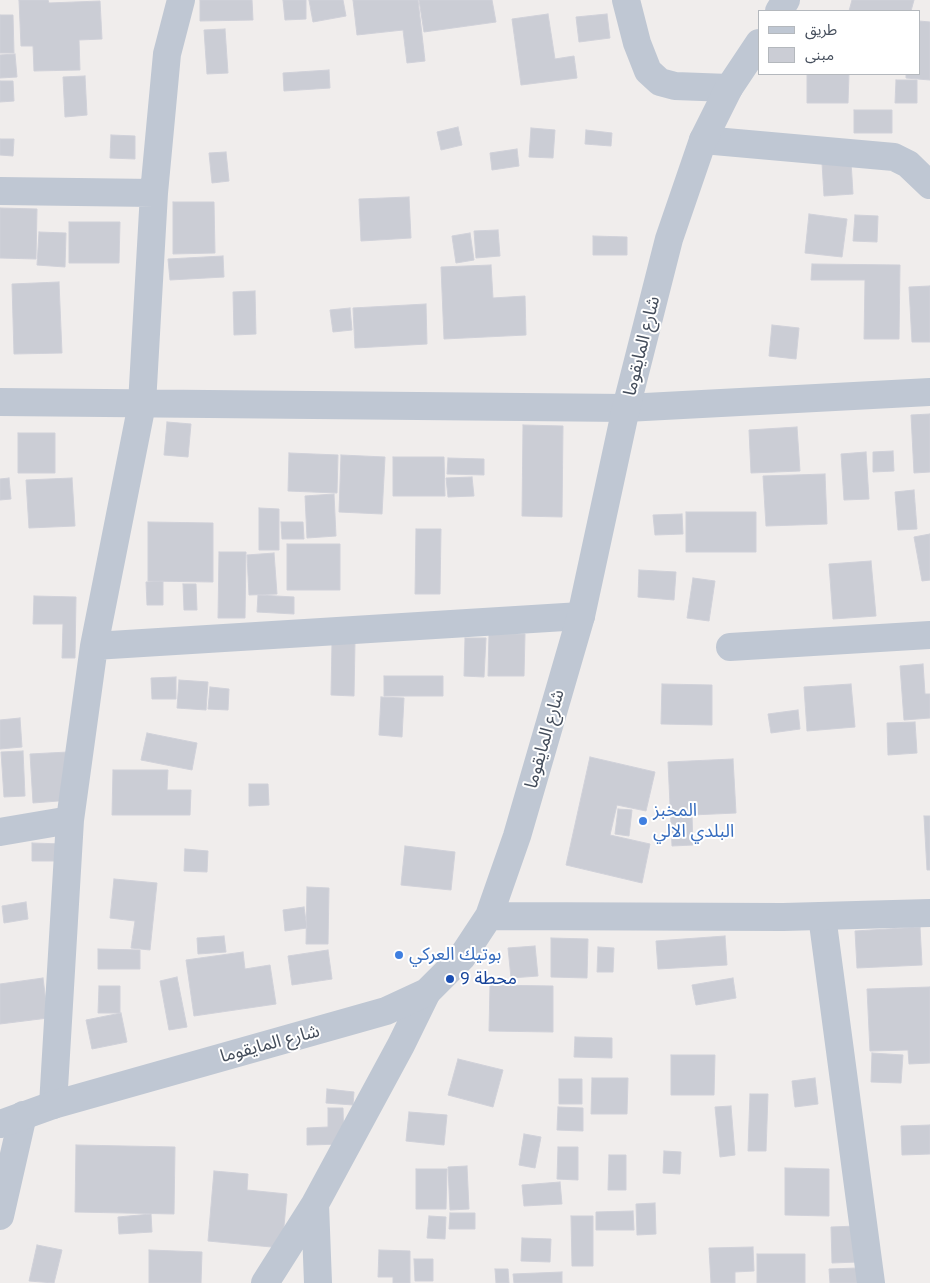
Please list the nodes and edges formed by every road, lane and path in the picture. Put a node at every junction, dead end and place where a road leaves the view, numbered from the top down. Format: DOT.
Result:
graph roads {
  1 [pos="181,0"];
  2 [pos="626,0"];
  3 [pos="758,45"];
  4 [pos="730,88"];
  5 [pos="704,140"];
  6 [pos="930,185"];
  7 [pos="0,191"];
  8 [pos="154,193"];
  9 [pos="930,392"];
  10 [pos="0,402"];
  11 [pos="142,404"];
  12 [pos="626,408"];
  13 [pos="581,616"];
  14 [pos="930,635"];
  15 [pos="94,646"];
  16 [pos="730,647"];
  17 [pos="70,820"];
  18 [pos="0,832"];
  19 [pos="930,913"];
  20 [pos="488,916"];
  21 [pos="822,916"];
  22 [pos="427,992"];
  23 [pos="53,1105"];
  24 [pos="12,1119"];
  25 [pos="315,1204"];
  26 [pos="0,1216"];
  27 [pos="265,1283"];
  28 [pos="318,1283"];
  29 [pos="871,1283"];
  1 -- 8 [label="street"];
  2 -- 4 [label="street"];
  3 -- 4 [label="street, شارع المايقوما"];
  4 -- 5 [label="street, شارع المايقوما"];
  5 -- 6 [label="street"];
  5 -- 12 [label="street, شارع المايقوما"];
  7 -- 8 [label="street"];
  8 -- 11 [label="street"];
  9 -- 12 [label="street"];
  10 -- 11 [label="street"];
  11 -- 12 [label="street"];
  11 -- 15 [label="street"];
  12 -- 13 [label="street, شارع المايقوما"];
  13 -- 15 [label="street"];
  13 -- 20 [label="street, شارع المايقوما"];
  14 -- 16 [label="street"];
  15 -- 17 [label="street"];
  17 -- 18 [label="street"];
  17 -- 23 [label="street"];
  19 -- 21 [label="street"];
  20 -- 21 [label="street"];
  20 -- 22 [label="street, شارع المايقوما"];
  21 -- 29 [label="street"];
  22 -- 23 [label="street, شارع المايقوما"];
  22 -- 25 [label="street"];
  23 -- 24 [label="street, شارع المايقوما"];
  24 -- 26 [label="street"];
  25 -- 27 [label="street"];
  25 -- 28 [label="street"];
}
